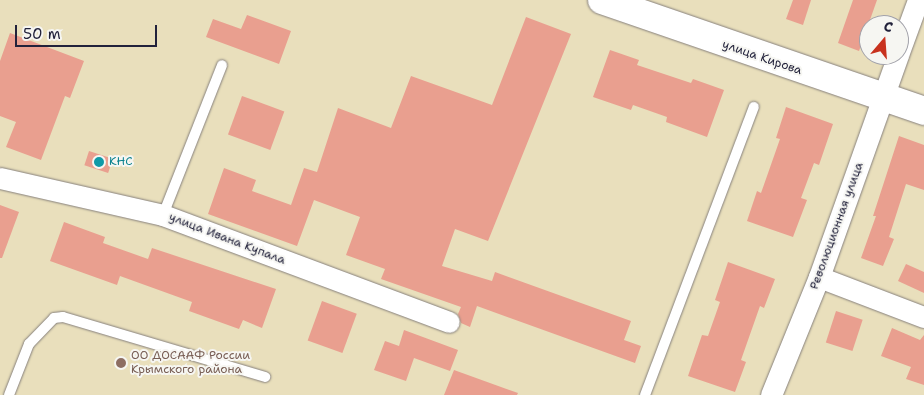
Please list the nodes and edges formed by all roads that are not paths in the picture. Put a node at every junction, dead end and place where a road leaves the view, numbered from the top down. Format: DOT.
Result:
graph roads {
  1 [pos="602,0"];
  2 [pos="918,0"];
  3 [pos="909,24"];
  4 [pos="222,65"];
  5 [pos="894,65"];
  6 [pos="882,98"];
  7 [pos="754,107"];
  8 [pos="924,111"];
  9 [pos="0,178"];
  10 [pos="163,215"];
  11 [pos="819,278"];
  12 [pos="924,316"];
  13 [pos="449,322"];
  14 [pos="265,377"];
  15 [pos="9,395"];
  16 [pos="645,395"];
  17 [pos="771,395"];
  1 -- 6 [label="main road, улица Кирова"];
  2 -- 3 [label="street, Революционная улица"];
  4 -- 10 [label="lane"];
  5 -- 6 [label="street, Революционная улица"];
  6 -- 8 [label="main road, улица Кирова"];
  6 -- 11 [label="street, Революционная улица"];
  7 -- 16 [label="lane"];
  9 -- 10 [label="street, улица Ивана Купала"];
  10 -- 13 [label="street, улица Ивана Купала"];
  11 -- 12 [label="street"];
  11 -- 17 [label="street, Революционная улица"];
  14 -- 15 [label="lane"];
}
